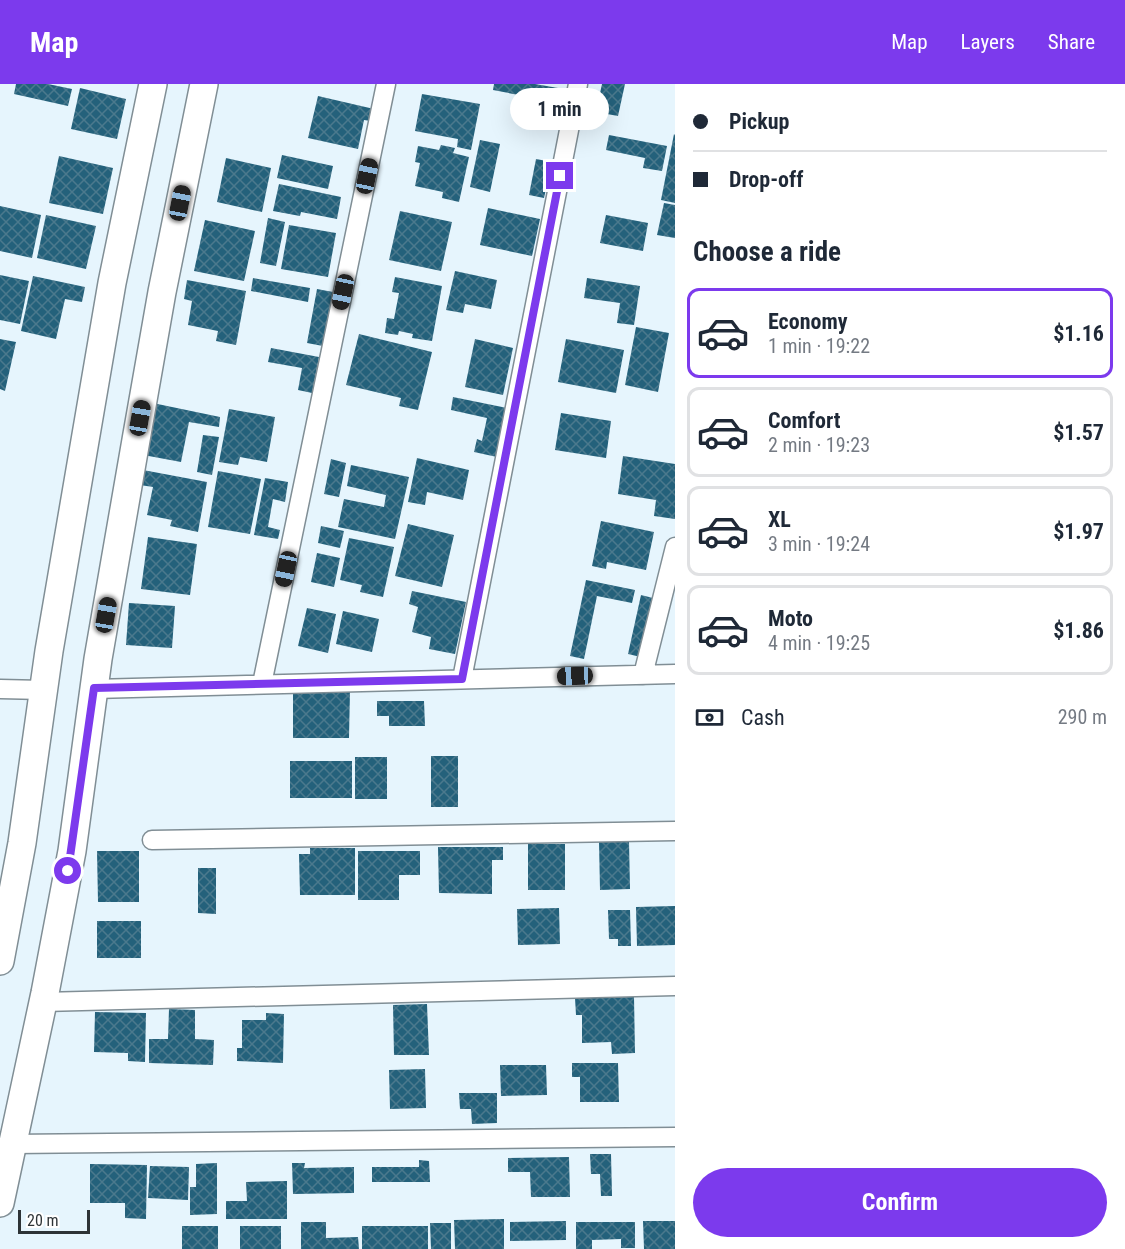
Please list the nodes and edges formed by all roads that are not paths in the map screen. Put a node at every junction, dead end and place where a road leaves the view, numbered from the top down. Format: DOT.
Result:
graph roads {
  1 [pos="153,84"];
  2 [pos="204,84"];
  3 [pos="386,84"];
  4 [pos="578,84"];
  5 [pos="675,547"];
  6 [pos="675,674"];
  7 [pos="643,675"];
  8 [pos="462,679"];
  9 [pos="262,684"];
  10 [pos="94,688"];
  11 [pos="0,689"];
  12 [pos="44,690"];
  13 [pos="675,831"];
  14 [pos="152,840"];
  15 [pos="0,961"];
  16 [pos="675,986"];
  17 [pos="43,1002"];
  18 [pos="675,1137"];
  19 [pos="12,1144"];
  20 [pos="0,1203"];
  1 -- 12 [label="main road"];
  2 -- 10 [label="main road"];
  3 -- 9 [label="street"];
  4 -- 8 [label="street"];
  5 -- 7 [label="street"];
  6 -- 7 [label="street"];
  7 -- 8 [label="street"];
  8 -- 9 [label="street"];
  9 -- 10 [label="street"];
  10 -- 17 [label="main road"];
  11 -- 12 [label="street"];
  12 -- 15 [label="main road"];
  13 -- 14 [label="street"];
  16 -- 17 [label="street"];
  17 -- 19 [label="main road"];
  18 -- 19 [label="street"];
  19 -- 20 [label="main road"];
}
